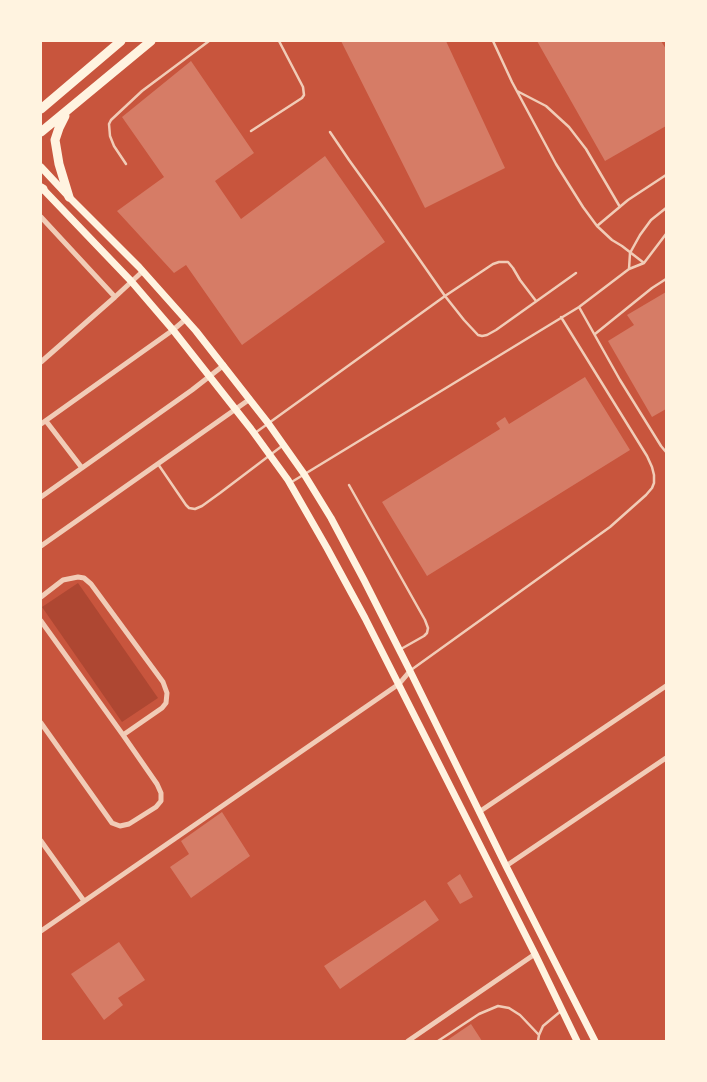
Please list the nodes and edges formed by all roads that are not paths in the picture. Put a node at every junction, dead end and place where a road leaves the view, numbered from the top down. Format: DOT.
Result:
graph roads {
  1 [pos="122,41"];
  2 [pos="151,41"];
  3 [pos="209,41"];
  4 [pos="279,41"];
  5 [pos="493,41"];
  6 [pos="517,91"];
  7 [pos="59,95"];
  8 [pos="41,102"];
  9 [pos="41,109"];
  10 [pos="67,112"];
  11 [pos="251,131"];
  12 [pos="41,132"];
  13 [pos="330,132"];
  14 [pos="126,164"];
  15 [pos="41,167"];
  16 [pos="666,175"];
  17 [pos="42,188"];
  18 [pos="69,197"];
  19 [pos="620,207"];
  20 [pos="666,208"];
  21 [pos="41,217"];
  22 [pos="597,226"];
  23 [pos="666,234"];
  24 [pos="630,252"];
  25 [pos="644,263"];
  26 [pos="629,269"];
  27 [pos="143,271"];
  28 [pos="576,273"];
  29 [pos="666,279"];
  30 [pos="131,281"];
  31 [pos="446,296"];
  32 [pos="115,298"];
  33 [pos="536,301"];
  34 [pos="579,307"];
  35 [pos="562,317"];
  36 [pos="186,319"];
  37 [pos="173,330"];
  38 [pos="595,334"];
  39 [pos="41,362"];
  40 [pos="224,365"];
  41 [pos="210,376"];
  42 [pos="250,399"];
  43 [pos="235,410"];
  44 [pos="44,422"];
  45 [pos="268,423"];
  46 [pos="254,434"];
  47 [pos="284,445"];
  48 [pos="666,452"];
  49 [pos="270,455"];
  50 [pos="158,464"];
  51 [pos="82,468"];
  52 [pos="304,474"];
  53 [pos="290,484"];
  54 [pos="349,485"];
  55 [pos="41,497"];
  56 [pos="41,546"];
  57 [pos="41,597"];
  58 [pos="41,621"];
  59 [pos="400,650"];
  60 [pos="410,671"];
  61 [pos="399,684"];
  62 [pos="666,686"];
  63 [pos="41,723"];
  64 [pos="124,735"];
  65 [pos="666,758"];
  66 [pos="479,812"];
  67 [pos="41,841"];
  68 [pos="506,866"];
  69 [pos="84,901"];
  70 [pos="41,931"];
  71 [pos="535,954"];
  72 [pos="562,1010"];
  73 [pos="539,1035"];
  74 [pos="408,1041"];
  75 [pos="438,1041"];
  76 [pos="538,1041"];
  77 [pos="577,1041"];
  78 [pos="595,1041"];
  1 -- 7 [label="highway"];
  2 -- 10 [label="highway"];
  3 -- 14 [label="lane"];
  4 -- 11 [label="lane"];
  5 -- 6 [label="lane"];
  6 -- 19 [label="lane"];
  6 -- 22 [label="lane"];
  7 -- 8 [label="highway"];
  7 -- 9 [label="highway"];
  10 -- 12 [label="highway"];
  10 -- 18 [label="highway"];
  13 -- 31 [label="lane"];
  15 -- 18 [label="main road"];
  16 -- 19 [label="lane"];
  17 -- 30 [label="main road"];
  18 -- 27 [label="main road"];
  19 -- 22 [label="lane"];
  20 -- 24 [label="lane"];
  21 -- 32 [label="street"];
  22 -- 24 [label="lane"];
  23 -- 25 [label="lane"];
  24 -- 25 [label="lane"];
  24 -- 26 [label="lane"];
  25 -- 26 [label="lane"];
  26 -- 34 [label="lane"];
  27 -- 30 [label="street"];
  27 -- 36 [label="main road"];
  28 -- 33 [label="lane"];
  29 -- 38 [label="lane"];
  30 -- 32 [label="street"];
  30 -- 37 [label="main road"];
  31 -- 33 [label="lane"];
  31 -- 33 [label="lane"];
  31 -- 45 [label="lane"];
  32 -- 39 [label="street"];
  34 -- 35 [label="lane"];
  34 -- 38 [label="lane"];
  35 -- 52 [label="lane"];
  35 -- 60 [label="lane"];
  36 -- 37 [label="street"];
  36 -- 40 [label="main road"];
  37 -- 41 [label="main road"];
  37 -- 44 [label="street"];
  38 -- 48 [label="lane"];
  40 -- 41 [label="street"];
  40 -- 42 [label="main road"];
  41 -- 43 [label="main road"];
  41 -- 51 [label="street"];
  42 -- 43 [label="street"];
  42 -- 45 [label="main road"];
  43 -- 46 [label="main road"];
  43 -- 50 [label="street"];
  44 -- 51 [label="street"];
  45 -- 46 [label="lane"];
  45 -- 47 [label="main road"];
  46 -- 49 [label="main road"];
  47 -- 49 [label="lane"];
  47 -- 52 [label="main road"];
  49 -- 50 [label="lane"];
  49 -- 53 [label="main road"];
  50 -- 56 [label="street"];
  51 -- 55 [label="street"];
  52 -- 53 [label="lane"];
  52 -- 59 [label="main road"];
  53 -- 61 [label="main road"];
  54 -- 59 [label="lane"];
  57 -- 64 [label="street"];
  58 -- 64 [label="street"];
  59 -- 60 [label="main road"];
  60 -- 61 [label="street"];
  60 -- 66 [label="main road"];
  61 -- 69 [label="street"];
  61 -- 71 [label="main road"];
  62 -- 66 [label="street"];
  63 -- 64 [label="street"];
  65 -- 68 [label="street"];
  66 -- 68 [label="main road"];
  67 -- 69 [label="street"];
  68 -- 78 [label="main road"];
  69 -- 70 [label="street"];
  71 -- 72 [label="main road"];
  71 -- 74 [label="street"];
  72 -- 73 [label="lane"];
  72 -- 77 [label="main road"];
  73 -- 75 [label="lane"];
  73 -- 76 [label="lane"];
}
